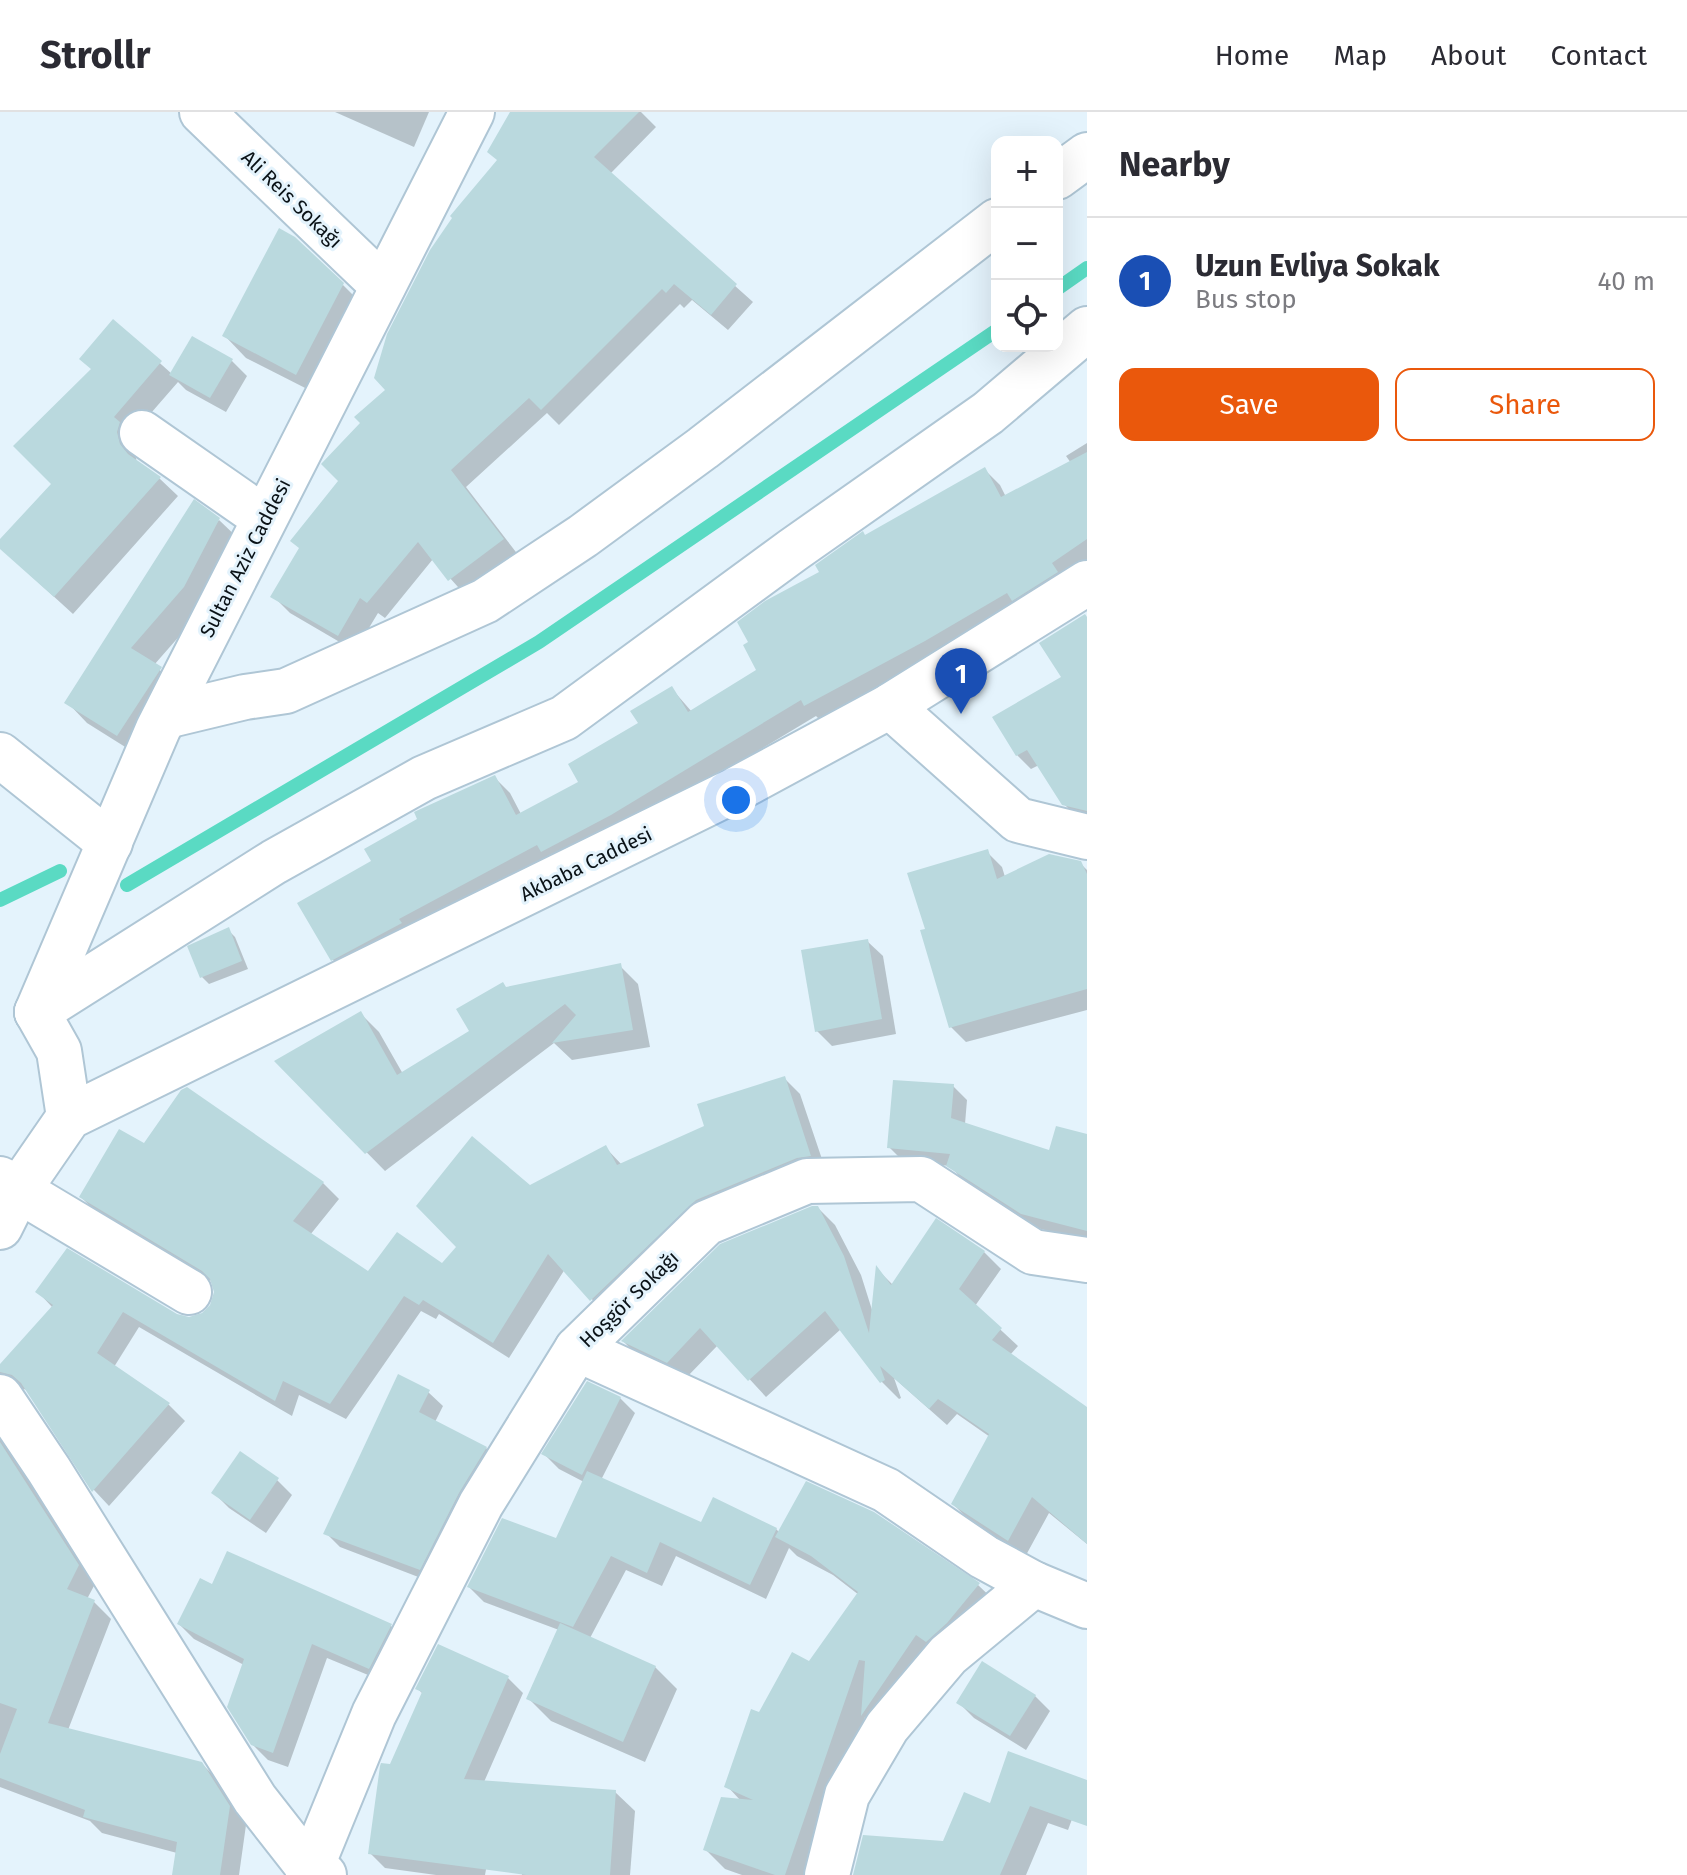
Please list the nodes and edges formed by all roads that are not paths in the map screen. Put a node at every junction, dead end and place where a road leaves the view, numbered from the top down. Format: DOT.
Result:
graph roads {
  1 [pos="202,112"];
  2 [pos="472,112"];
  3 [pos="1087,155"];
  4 [pos="1063,173"];
  5 [pos="991,226"];
  6 [pos="383,286"];
  7 [pos="1087,329"];
  8 [pos="142,433"];
  9 [pos="264,518"];
  10 [pos="1087,583"];
  11 [pos="890,706"];
  12 [pos="166,716"];
  13 [pos="0,755"];
  14 [pos="1087,837"];
  15 [pos="110,843"];
  16 [pos="37,1012"];
  17 [pos="69,1117"];
  18 [pos="6,1199"];
  19 [pos="1087,1260"];
  20 [pos="189,1292"];
  21 [pos="577,1349"];
  22 [pos="0,1397"];
  23 [pos="1034,1584"];
  24 [pos="1087,1606"];
  25 [pos="314,1873"];
  26 [pos="827,1875"];
  1 -- 6 [label="street, Ali Reis Sokağı"];
  2 -- 6 [label="street, Sultan Aziz Caddesi"];
  3 -- 4 [label="street"];
  5 -- 12 [label="street"];
  6 -- 9 [label="street, Sultan Aziz Caddesi"];
  7 -- 16 [label="street"];
  8 -- 9 [label="street"];
  9 -- 12 [label="street, Sultan Aziz Caddesi"];
  10 -- 11 [label="street, Akbaba Caddesi"];
  11 -- 14 [label="street"];
  11 -- 17 [label="street, Akbaba Caddesi"];
  12 -- 15 [label="street, Sultan Aziz Caddesi"];
  13 -- 15 [label="street"];
  15 -- 16 [label="street, Sultan Aziz Caddesi"];
  16 -- 17 [label="street"];
  17 -- 18 [label="street"];
  18 -- 20 [label="street"];
  19 -- 21 [label="street, Hoşgör Sokağı"];
  21 -- 23 [label="street"];
  21 -- 25 [label="street, Hoşgör Sokağı"];
  22 -- 25 [label="street"];
  23 -- 24 [label="street"];
  23 -- 26 [label="street"];
}
